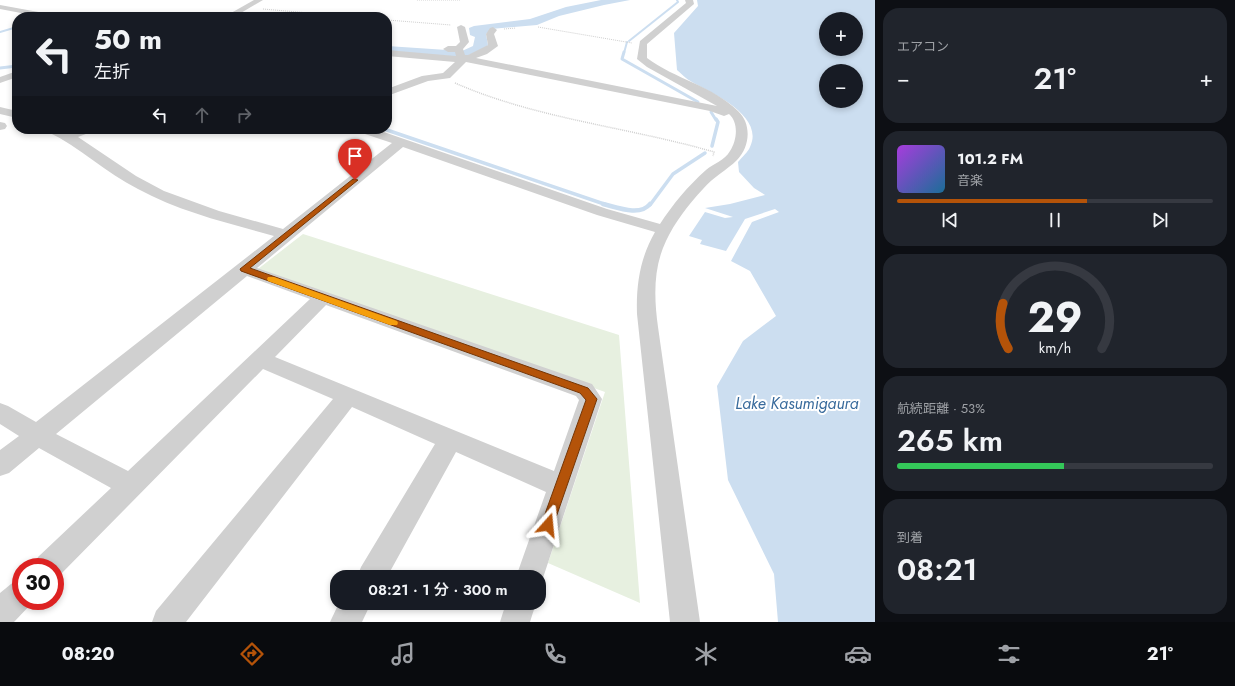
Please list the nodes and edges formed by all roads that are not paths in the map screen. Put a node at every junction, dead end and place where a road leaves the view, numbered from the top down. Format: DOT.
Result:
graph roads {
  1 [pos="259,0"];
  2 [pos="689,0"];
  3 [pos="0,7"];
  4 [pos="237,12"];
  5 [pos="12,13"];
  6 [pos="12,13"];
  7 [pos="0,14"];
  8 [pos="461,27"];
  9 [pos="493,30"];
  10 [pos="392,46"];
  11 [pos="392,53"];
  12 [pos="460,54"];
  13 [pos="12,69"];
  14 [pos="0,70"];
  15 [pos="12,76"];
  16 [pos="0,80"];
  17 [pos="392,91"];
  18 [pos="0,110"];
  19 [pos="12,114"];
  20 [pos="741,125"];
  21 [pos="65,134"];
  22 [pos="75,134"];
  23 [pos="378,134"];
  24 [pos="70,136"];
  25 [pos="402,142"];
  26 [pos="664,230"];
  27 [pos="287,235"];
  28 [pos="244,269"];
  29 [pos="322,298"];
  30 [pos="260,358"];
  31 [pos="348,396"];
  32 [pos="0,412"];
  33 [pos="37,435"];
  34 [pos="451,439"];
  35 [pos="0,465"];
  36 [pos="131,486"];
  37 [pos="561,486"];
  38 [pos="57,558"];
  39 [pos="375,570"];
  40 [pos="532,570"];
  41 [pos="12,603"];
  42 [pos="352,610"];
  43 [pos="519,610"];
  44 [pos="0,614"];
  45 [pos="167,622"];
  46 [pos="345,622"];
  47 [pos="515,622"];
  48 [pos="685,622"];
  1 -- 4 [label="street"];
  2 -- 20 [label="street"];
  3 -- 5 [label="street"];
  6 -- 7 [label="street"];
  8 -- 12 [label="street"];
  9 -- 12 [label="street"];
  10 -- 12 [label="street"];
  11 -- 12 [label="street"];
  12 -- 17 [label="street"];
  12 -- 20 [label="street"];
  13 -- 14 [label="street"];
  15 -- 16 [label="street"];
  18 -- 19 [label="street"];
  20 -- 26 [label="street"];
  21 -- 24 [label="street"];
  22 -- 24 [label="street"];
  23 -- 25 [label="street"];
  24 -- 27 [label="street"];
  25 -- 26 [label="street"];
  25 -- 27 [label="street"];
  26 -- 48 [label="street"];
  27 -- 28 [label="street"];
  28 -- 29 [label="street"];
  28 -- 33 [label="street"];
  29 -- 30 [label="street"];
  29 -- 37 [label="street"];
  30 -- 31 [label="street"];
  30 -- 36 [label="street"];
  31 -- 34 [label="street"];
  31 -- 45 [label="street"];
  32 -- 33 [label="street"];
  33 -- 35 [label="street"];
  33 -- 36 [label="street"];
  34 -- 37 [label="street"];
  34 -- 39 [label="street"];
  36 -- 38 [label="street"];
  37 -- 40 [label="street"];
  41 -- 44 [label="street"];
  42 -- 46 [label="street"];
  43 -- 47 [label="street"];
}
